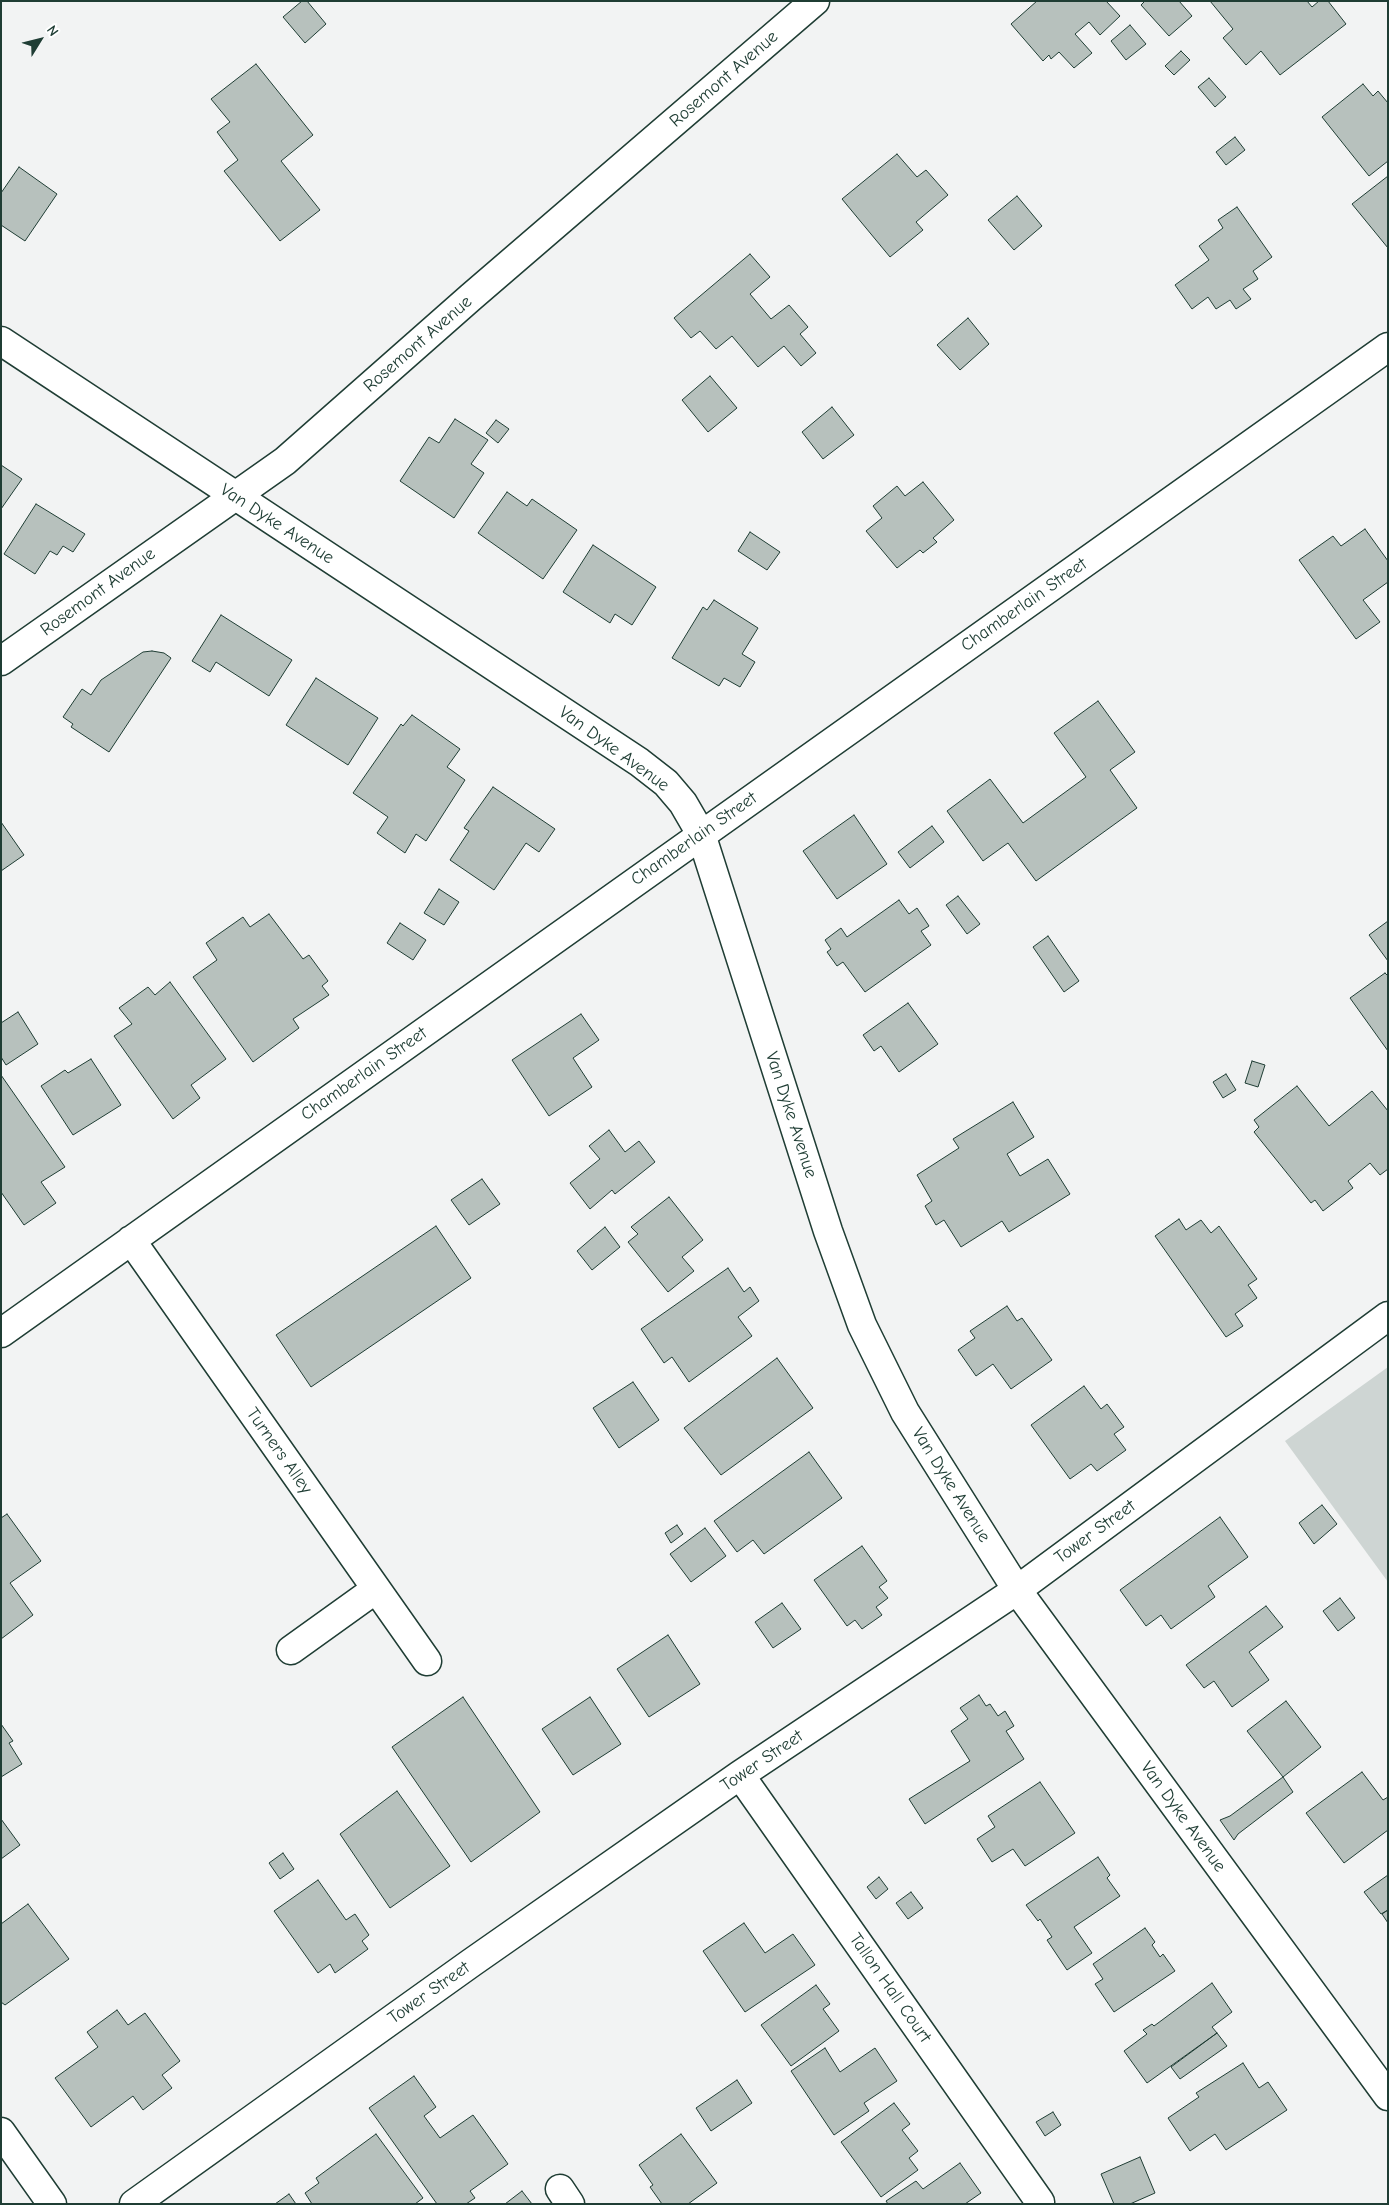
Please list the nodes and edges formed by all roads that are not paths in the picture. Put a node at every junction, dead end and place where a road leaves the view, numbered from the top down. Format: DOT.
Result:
graph roads {
  1 [pos="815,1"];
  2 [pos="1,341"];
  3 [pos="1388,347"];
  4 [pos="234,495"];
  5 [pos="1,661"];
  6 [pos="701,834"];
  7 [pos="130,1240"];
  8 [pos="1388,1316"];
  9 [pos="1,1333"];
  10 [pos="376,1589"];
  11 [pos="1017,1590"];
  12 [pos="291,1650"];
  13 [pos="427,1661"];
  14 [pos="740,1775"];
  15 [pos="1388,2096"];
  16 [pos="1,2132"];
  17 [pos="9,2160"];
  18 [pos="1040,2202"];
  19 [pos="52,2204"];
  20 [pos="134,2204"];
  1 -- 4 [label="street, Rosemont Avenue"];
  2 -- 4 [label="street, Van Dyke Avenue"];
  3 -- 6 [label="street, Chamberlain Street"];
  4 -- 5 [label="street, Rosemont Avenue"];
  4 -- 6 [label="street, Van Dyke Avenue"];
  6 -- 7 [label="street, Chamberlain Street"];
  6 -- 11 [label="street, Van Dyke Avenue"];
  7 -- 9 [label="street, Chamberlain Street"];
  7 -- 10 [label="street, Turners Alley"];
  8 -- 11 [label="street, Tower Street"];
  10 -- 12 [label="street"];
  10 -- 13 [label="street, Turners Alley"];
  11 -- 14 [label="street, Tower Street"];
  11 -- 15 [label="street, Van Dyke Avenue"];
  14 -- 18 [label="street, Tallon Hall Court"];
  14 -- 20 [label="street, Tower Street"];
  16 -- 17 [label="street"];
  17 -- 19 [label="street"];
}
